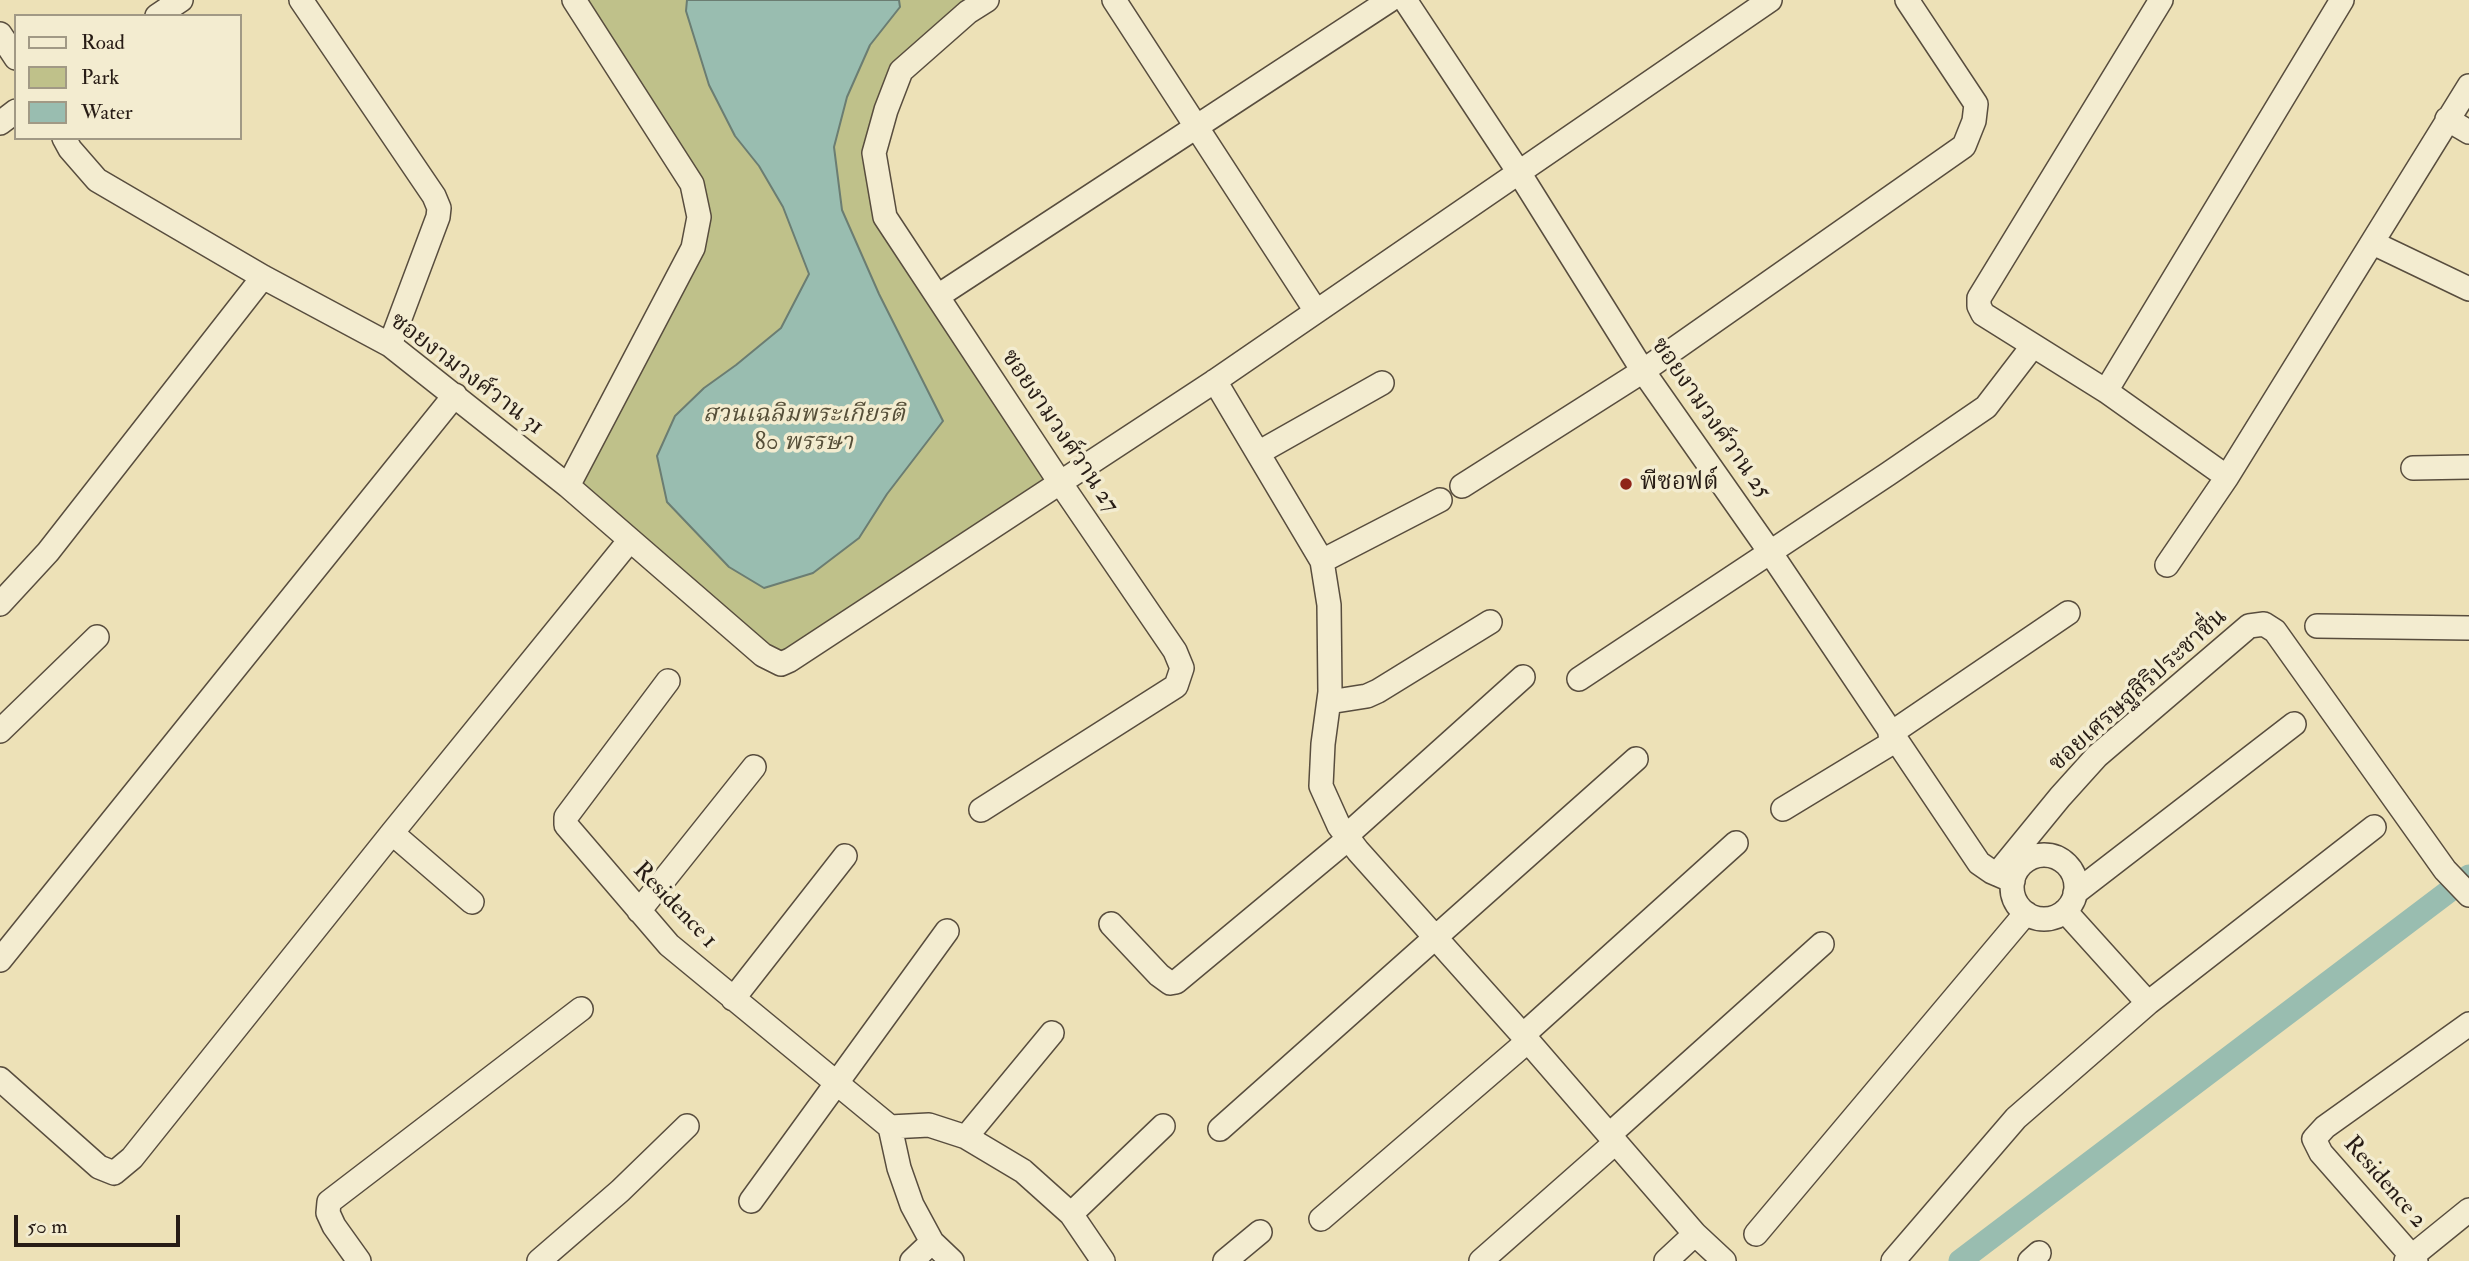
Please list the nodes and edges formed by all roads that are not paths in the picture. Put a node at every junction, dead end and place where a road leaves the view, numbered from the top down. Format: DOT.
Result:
graph roads {
  1 [pos="181,0"];
  2 [pos="301,0"];
  3 [pos="574,0"];
  4 [pos="1114,0"];
  5 [pos="1390,0"];
  6 [pos="1405,0"];
  7 [pos="1770,0"];
  8 [pos="1907,0"];
  9 [pos="2161,0"];
  10 [pos="2342,0"];
  11 [pos="971,4"];
  12 [pos="160,14"];
  13 [pos="0,34"];
  14 [pos="14,55"];
  15 [pos="2469,86"];
  16 [pos="2447,119"];
  17 [pos="1196,126"];
  18 [pos="2469,132"];
  19 [pos="65,140"];
  20 [pos="1518,172"];
  21 [pos="2372,243"];
  22 [pos="263,277"];
  23 [pos="2469,289"];
  24 [pos="938,296"];
  25 [pos="1316,311"];
  26 [pos="390,345"];
  27 [pos="2032,346"];
  28 [pos="1643,371"];
  29 [pos="1215,381"];
  30 [pos="1382,383"];
  31 [pos="2106,391"];
  32 [pos="455,395"];
  33 [pos="1258,453"];
  34 [pos="2469,467"];
  35 [pos="2413,468"];
  36 [pos="2227,477"];
  37 [pos="1059,481"];
  38 [pos="568,486"];
  39 [pos="1462,486"];
  40 [pos="1440,500"];
  41 [pos="630,540"];
  42 [pos="1770,552"];
  43 [pos="1322,561"];
  44 [pos="2167,565"];
  45 [pos="0,604"];
  46 [pos="2068,614"];
  47 [pos="1490,622"];
  48 [pos="2317,626"];
  49 [pos="2469,628"];
  50 [pos="97,637"];
  51 [pos="1523,677"];
  52 [pos="1579,679"];
  53 [pos="668,681"];
  54 [pos="1329,702"];
  55 [pos="2294,724"];
  56 [pos="0,731"];
  57 [pos="1893,737"];
  58 [pos="1636,759"];
  59 [pos="754,766"];
  60 [pos="1783,808"];
  61 [pos="981,810"];
  62 [pos="2374,827"];
  63 [pos="392,833"];
  64 [pos="1347,837"];
  65 [pos="1736,843"];
  66 [pos="845,856"];
  67 [pos="1996,873"];
  68 [pos="2458,884"];
  69 [pos="472,902"];
  70 [pos="2070,902"];
  71 [pos="639,911"];
  72 [pos="2026,913"];
  73 [pos="1111,924"];
  74 [pos="947,931"];
  75 [pos="1436,938"];
  76 [pos="1822,944"];
  77 [pos="0,960"];
  78 [pos="733,999"];
  79 [pos="2148,1003"];
  80 [pos="581,1009"];
  81 [pos="2469,1024"];
  82 [pos="1052,1033"];
  83 [pos="1526,1038"];
  84 [pos="0,1079"];
  85 [pos="838,1084"];
  86 [pos="687,1126"];
  87 [pos="1163,1126"];
  88 [pos="890,1127"];
  89 [pos="1220,1129"];
  90 [pos="966,1137"];
  91 [pos="1613,1139"];
  92 [pos="751,1201"];
  93 [pos="2469,1210"];
  94 [pos="1071,1214"];
  95 [pos="1321,1219"];
  96 [pos="1260,1232"];
  97 [pos="1695,1234"];
  98 [pos="1756,1234"];
  99 [pos="932,1242"];
  100 [pos="2411,1259"];
  101 [pos="359,1261"];
  102 [pos="539,1261"];
  103 [pos="912,1261"];
  104 [pos="952,1261"];
  105 [pos="1104,1261"];
  106 [pos="1225,1261"];
  107 [pos="1481,1261"];
  108 [pos="1666,1261"];
  109 [pos="1724,1261"];
  110 [pos="1893,1261"];
  1 -- 12 [label="street"];
  2 -- 26 [label="street"];
  3 -- 38 [label="street"];
  4 -- 17 [label="street"];
  5 -- 17 [label="street"];
  6 -- 20 [label="street, ซอยงามวงศ์วาน 25"];
  7 -- 20 [label="street"];
  8 -- 28 [label="street"];
  9 -- 27 [label="street"];
  10 -- 31 [label="street"];
  11 -- 24 [label="street, ซอยงามวงศ์วาน 27"];
  13 -- 14 [label="street"];
  15 -- 16 [label="street"];
  16 -- 18 [label="street"];
  16 -- 21 [label="street"];
  17 -- 24 [label="street"];
  17 -- 25 [label="street"];
  19 -- 22 [label="street, ซอยงามวงศ์วาน 31"];
  20 -- 25 [label="street"];
  20 -- 28 [label="street, ซอยงามวงศ์วาน 25"];
  21 -- 23 [label="street"];
  21 -- 36 [label="street"];
  22 -- 26 [label="street, ซอยงามวงศ์วาน 31"];
  22 -- 45 [label="street"];
  24 -- 37 [label="street, ซอยงามวงศ์วาน 27"];
  25 -- 29 [label="street"];
  26 -- 32 [label="street, ซอยงามวงศ์วาน 31"];
  27 -- 31 [label="street"];
  27 -- 42 [label="street"];
  28 -- 39 [label="street"];
  28 -- 42 [label="street, ซอยงามวงศ์วาน 25"];
  29 -- 33 [label="street"];
  29 -- 37 [label="street"];
  30 -- 33 [label="street"];
  31 -- 36 [label="street"];
  32 -- 38 [label="street, ซอยงามวงศ์วาน 31"];
  32 -- 77 [label="street"];
  33 -- 43 [label="street"];
  34 -- 35 [label="street"];
  36 -- 44 [label="street"];
  37 -- 41 [label="street, ซอยงามวงศ์วาน 31"];
  37 -- 61 [label="street, ซอยงามวงศ์วาน 27"];
  38 -- 41 [label="street, ซอยงามวงศ์วาน 31"];
  40 -- 43 [label="street"];
  41 -- 63 [label="street"];
  42 -- 52 [label="street"];
  42 -- 57 [label="street, ซอยงามวงศ์วาน 25"];
  43 -- 54 [label="street"];
  46 -- 57 [label="street"];
  47 -- 54 [label="street"];
  48 -- 49 [label="street"];
  50 -- 56 [label="street"];
  51 -- 64 [label="street"];
  53 -- 71 [label="street, Residence 1"];
  54 -- 64 [label="street"];
  55 -- 70 [label="street"];
  57 -- 60 [label="street"];
  57 -- 67 [label="street, ซอยงามวงศ์วาน 25"];
  58 -- 75 [label="street"];
  59 -- 71 [label="street"];
  62 -- 79 [label="street"];
  63 -- 69 [label="street"];
  63 -- 84 [label="street"];
  64 -- 73 [label="street"];
  64 -- 75 [label="street"];
  65 -- 83 [label="street"];
  66 -- 78 [label="street"];
  67 -- 68 [label="street, ซอยเศรษฐสิริประชาชื่น"];
  67 -- 70 [label="street"];
  67 -- 72 [label="street, ซอยงามวงศ์วาน 25"];
  70 -- 72 [label="street"];
  70 -- 79 [label="street"];
  71 -- 78 [label="street, Residence 1"];
  72 -- 98 [label="street"];
  74 -- 85 [label="street"];
  75 -- 83 [label="street"];
  75 -- 89 [label="street"];
  76 -- 91 [label="street"];
  78 -- 85 [label="street, Residence 1"];
  79 -- 110 [label="street"];
  80 -- 101 [label="street"];
  81 -- 100 [label="street, Residence 2"];
  82 -- 90 [label="street"];
  83 -- 91 [label="street"];
  83 -- 95 [label="street"];
  85 -- 88 [label="street, Residence 1"];
  85 -- 92 [label="street"];
  86 -- 102 [label="street"];
  87 -- 94 [label="street"];
  88 -- 90 [label="street"];
  88 -- 99 [label="street"];
  90 -- 94 [label="street"];
  91 -- 97 [label="street"];
  91 -- 107 [label="street"];
  93 -- 100 [label="street"];
  94 -- 105 [label="street"];
  96 -- 106 [label="street"];
  97 -- 108 [label="street"];
  97 -- 109 [label="street"];
  99 -- 103 [label="street"];
  99 -- 104 [label="street"];
}
